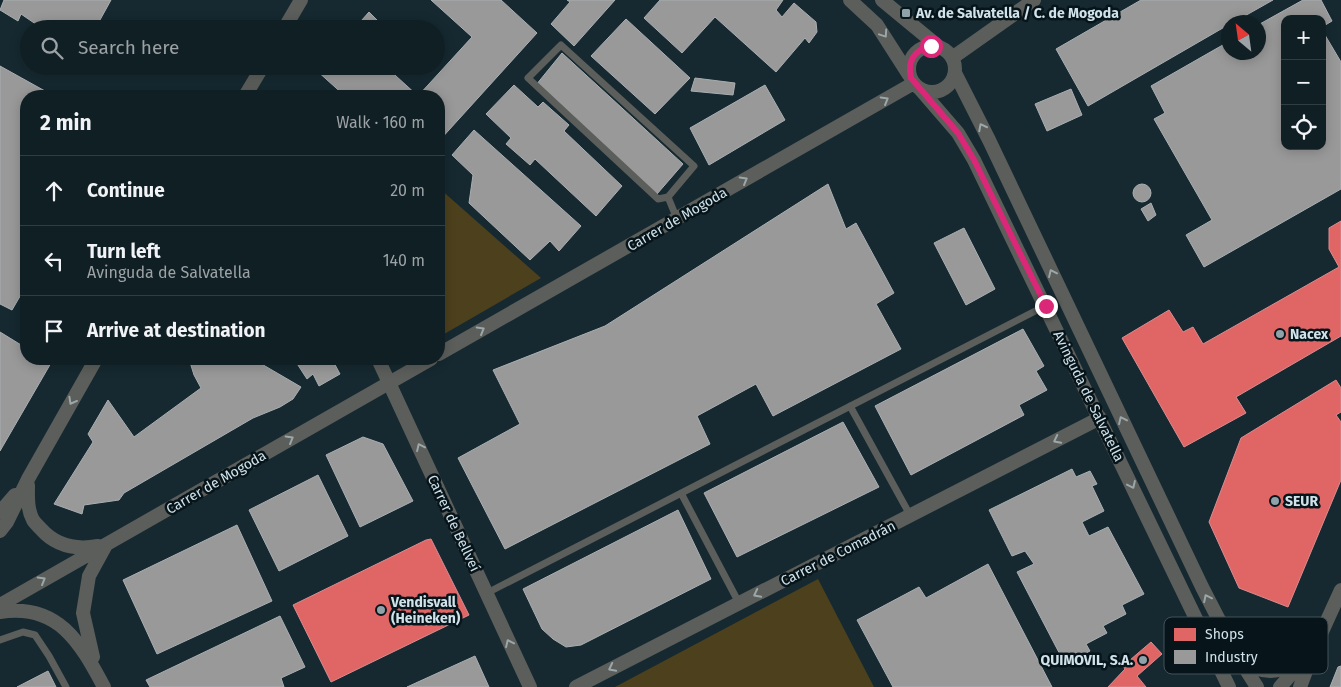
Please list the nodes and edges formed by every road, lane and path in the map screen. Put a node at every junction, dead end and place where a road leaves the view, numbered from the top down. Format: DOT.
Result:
graph roads {
  1 [pos="301,0"];
  2 [pos="850,0"];
  3 [pos="882,0"];
  4 [pos="1034,0"];
  5 [pos="289,20"];
  6 [pos="939,47"];
  7 [pos="952,58"];
  8 [pos="955,73"];
  9 [pos="258,75"];
  10 [pos="915,83"];
  11 [pos="249,90"];
  12 [pos="668,197"];
  13 [pos="677,219"];
  14 [pos="1046,306"];
  15 [pos="445,351"];
  16 [pos="93,365"];
  17 [pos="381,365"];
  18 [pos="420,365"];
  19 [pos="390,382"];
  20 [pos="850,406"];
  21 [pos="1100,418"];
  22 [pos="28,479"];
  23 [pos="682,493"];
  24 [pos="0,512"];
  25 [pos="910,515"];
  26 [pos="0,531"];
  27 [pos="106,544"];
  28 [pos="1341,590"];
  29 [pos="487,593"];
  30 [pos="739,603"];
  31 [pos="0,605"];
  32 [pos="0,612"];
  33 [pos="1195,617"];
  34 [pos="1217,617"];
  35 [pos="1328,618"];
  36 [pos="0,640"];
  37 [pos="1223,674"];
  38 [pos="1249,674"];
  39 [pos="1291,674"];
  40 [pos="1305,674"];
  41 [pos="102,682"];
  42 [pos="66,687"];
  43 [pos="530,687"];
  44 [pos="576,687"];
  45 [pos="1229,687"];
  46 [pos="1257,687"];
  47 [pos="1280,687"];
  48 [pos="1300,687"];
  1 -- 5 [label="street"];
  2 -- 10 [label="street, Avinguda de Salvatella, one-way"];
  3 -- 6 [label="street"];
  4 -- 7 [label="street"];
  6 -- 7 [label="street"];
  6 -- 10 [label="street"];
  7 -- 8 [label="street"];
  8 -- 10 [label="street"];
  34 -- 8 [label="street, Avinguda de Salvatella, one-way"];
  9 -- 11 [label="street"];
  13 -- 10 [label="street, Carrer de Mogoda, one-way"];
  10 -- 14 [label="street, Avinguda de Salvatella"];
  12 -- 12 [label="lane"];
  12 -- 13 [label="lane"];
  15 -- 13 [label="street, Carrer de Mogoda, one-way"];
  14 -- 20 [label="lane"];
  14 -- 21 [label="street, Avinguda de Salvatella"];
  16 -- 22 [label="street, one-way"];
  17 -- 19 [label="street, Carrer de Bellveí"];
  18 -- 19 [label="street, Carrer de Mogoda"];
  27 -- 19 [label="street, Carrer de Mogoda, one-way"];
  29 -- 19 [label="street, Carrer de Bellveí, one-way"];
  20 -- 23 [label="lane"];
  20 -- 25 [label="lane"];
  21 -- 25 [label="street, Carrer de Comadrán, one-way"];
  21 -- 33 [label="street, Avinguda de Salvatella, one-way"];
  22 -- 24 [label="street"];
  22 -- 26 [label="street"];
  22 -- 27 [label="street"];
  23 -- 29 [label="lane"];
  23 -- 30 [label="lane"];
  25 -- 30 [label="street, Carrer de Comadrán, one-way"];
  31 -- 27 [label="street, Carrer de Mogoda, one-way"];
  27 -- 41 [label="street"];
  28 -- 35 [label="street"];
  43 -- 29 [label="street, Carrer de Bellveí, one-way"];
  30 -- 44 [label="street, Carrer de Comadrán, one-way"];
  32 -- 41 [label="street"];
  36 -- 42 [label="lane"];
  37 -- 45 [label="street, Avinguda de Salvatella, one-way"];
  38 -- 46 [label="street, Avinguda de Salvatella"];
  39 -- 47 [label="street"];
  40 -- 48 [label="street"];
}
